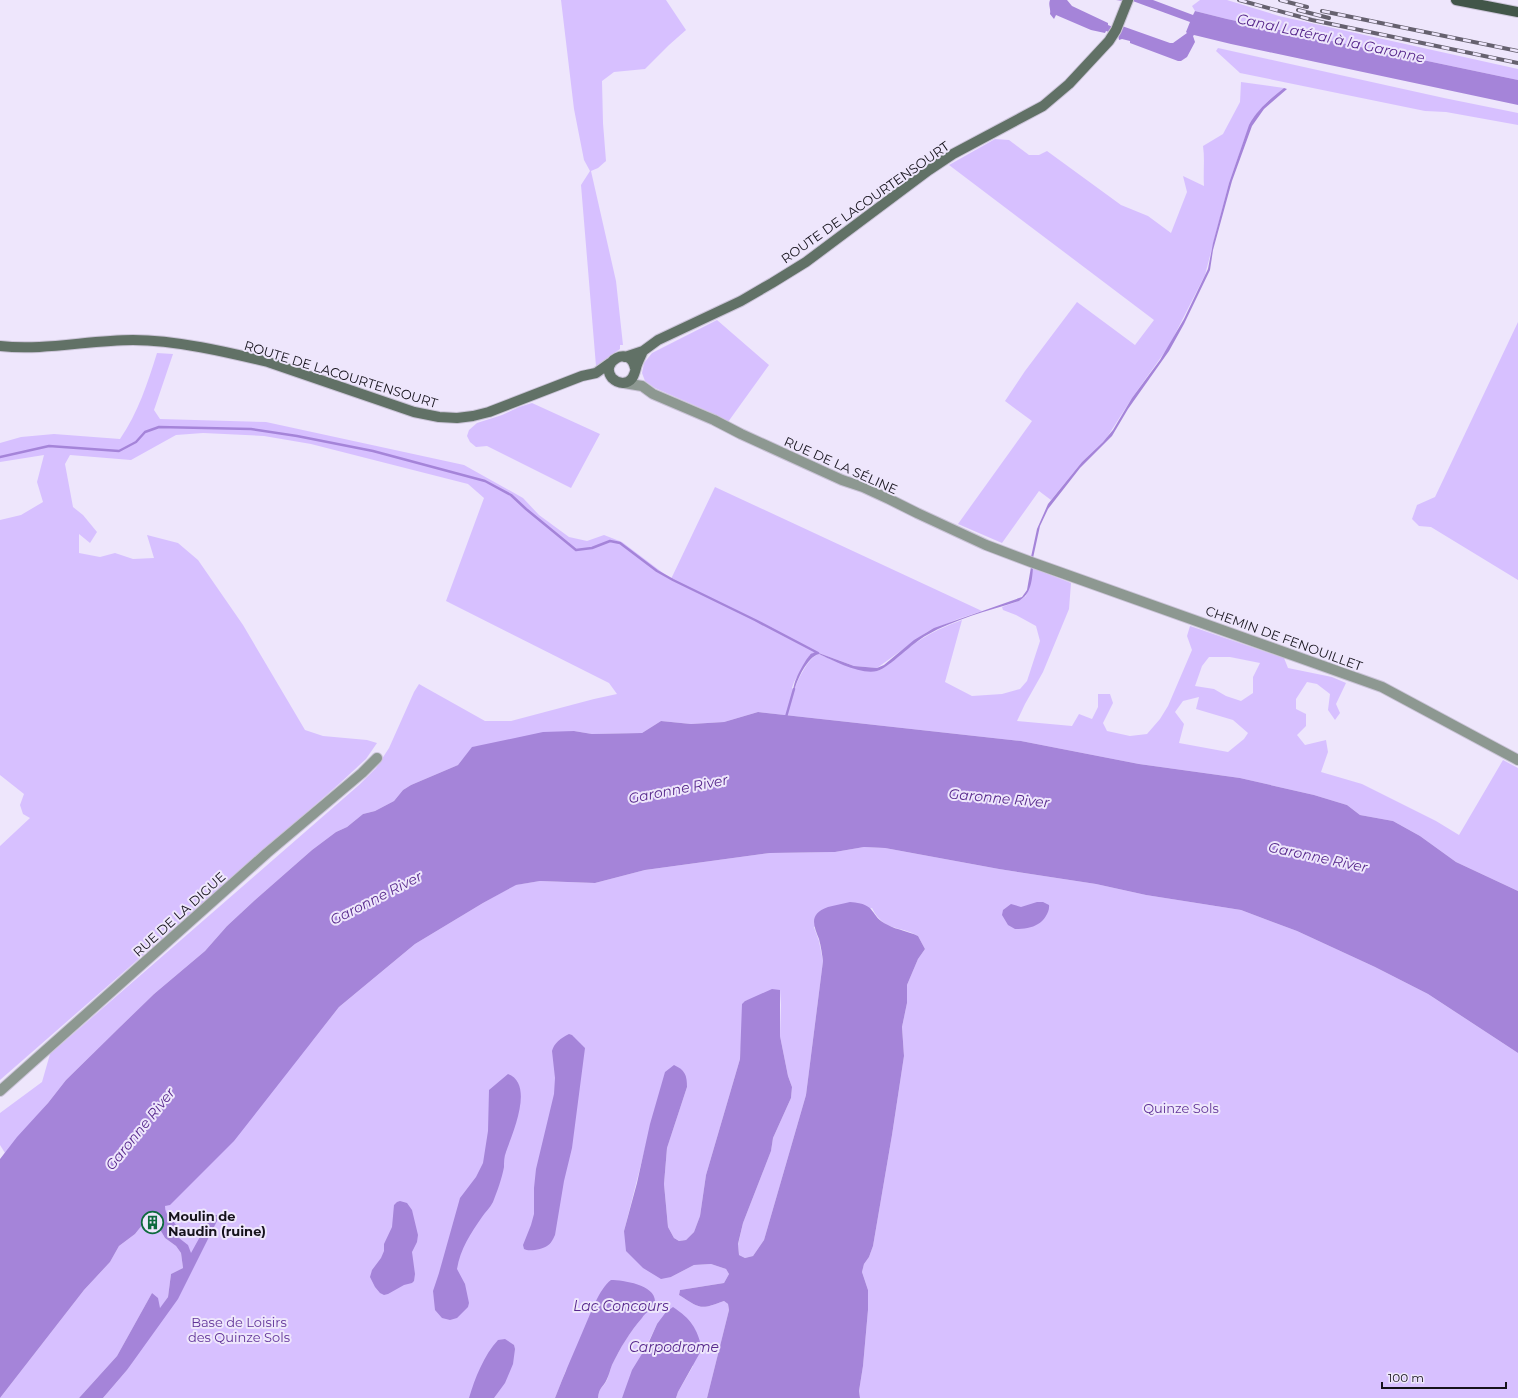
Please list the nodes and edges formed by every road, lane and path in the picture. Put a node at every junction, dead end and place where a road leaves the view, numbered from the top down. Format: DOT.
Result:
graph roads {
  1 [pos="1128,0"];
  2 [pos="1456,0"];
  3 [pos="1518,12"];
  4 [pos="0,346"];
  5 [pos="643,351"];
  6 [pos="625,357"];
  7 [pos="610,363"];
  8 [pos="635,369"];
  9 [pos="596,373"];
  10 [pos="614,380"];
  11 [pos="624,383"];
  12 [pos="642,386"];
  13 [pos="1031,562"];
  14 [pos="377,758"];
  15 [pos="1518,760"];
  16 [pos="0,1091"];
  1 -- 5 [label="main road, ROUTE DE LACOURTENSOURT"];
  2 -- 3 [label="main road"];
  4 -- 9 [label="main road, ROUTE DE LACOURTENSOURT"];
  5 -- 6 [label="main road, ROUTE DE LACOURTENSOURT"];
  5 -- 8 [label="main road, ROUTE DE LACOURTENSOURT"];
  6 -- 7 [label="main road, ROUTE DE LACOURTENSOURT"];
  6 -- 8 [label="main road"];
  7 -- 9 [label="main road, ROUTE DE LACOURTENSOURT"];
  7 -- 10 [label="main road"];
  8 -- 11 [label="main road, ROUTE DE LACOURTENSOURT"];
  8 -- 12 [label="street"];
  9 -- 10 [label="main road"];
  10 -- 11 [label="main road"];
  11 -- 12 [label="street, RUE DE LA SÉLINE"];
  12 -- 13 [label="street, RUE DE LA SÉLINE"];
  13 -- 15 [label="street, CHEMIN DE FENOUILLET"];
  14 -- 16 [label="street, RUE DE LA DIGUE"];
}
